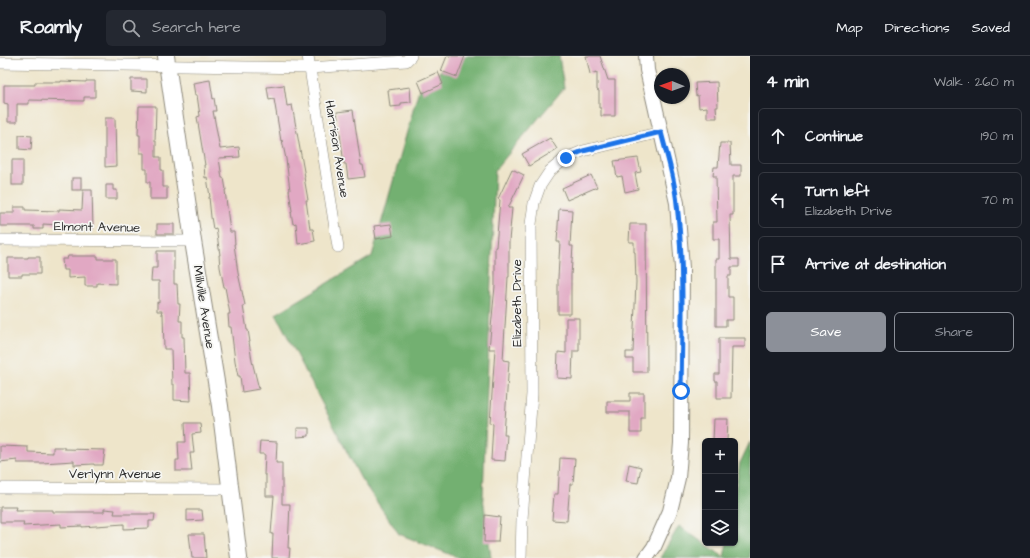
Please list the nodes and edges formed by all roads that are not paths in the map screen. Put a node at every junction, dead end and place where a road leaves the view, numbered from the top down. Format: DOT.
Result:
graph roads {
  1 [pos="308,56"];
  2 [pos="411,56"];
  3 [pos="646,56"];
  4 [pos="166,61"];
  5 [pos="0,63"];
  6 [pos="310,68"];
  7 [pos="661,132"];
  8 [pos="0,240"];
  9 [pos="193,242"];
  10 [pos="338,247"];
  11 [pos="0,488"];
  12 [pos="230,489"];
  13 [pos="240,558"];
  14 [pos="521,558"];
  15 [pos="646,558"];
  1 -- 6 [label="street, Harrison Avenue"];
  2 -- 6 [label="street"];
  3 -- 7 [label="street"];
  4 -- 5 [label="street"];
  4 -- 6 [label="street"];
  4 -- 9 [label="main road, Millville Avenue"];
  6 -- 10 [label="street, Harrison Avenue"];
  7 -- 14 [label="street, Elizabeth Drive"];
  7 -- 15 [label="street"];
  8 -- 9 [label="street, Elmont Avenue"];
  9 -- 12 [label="main road, Millville Avenue"];
  11 -- 12 [label="street, Verlynn Avenue"];
  12 -- 13 [label="main road, Millville Avenue"];
}
